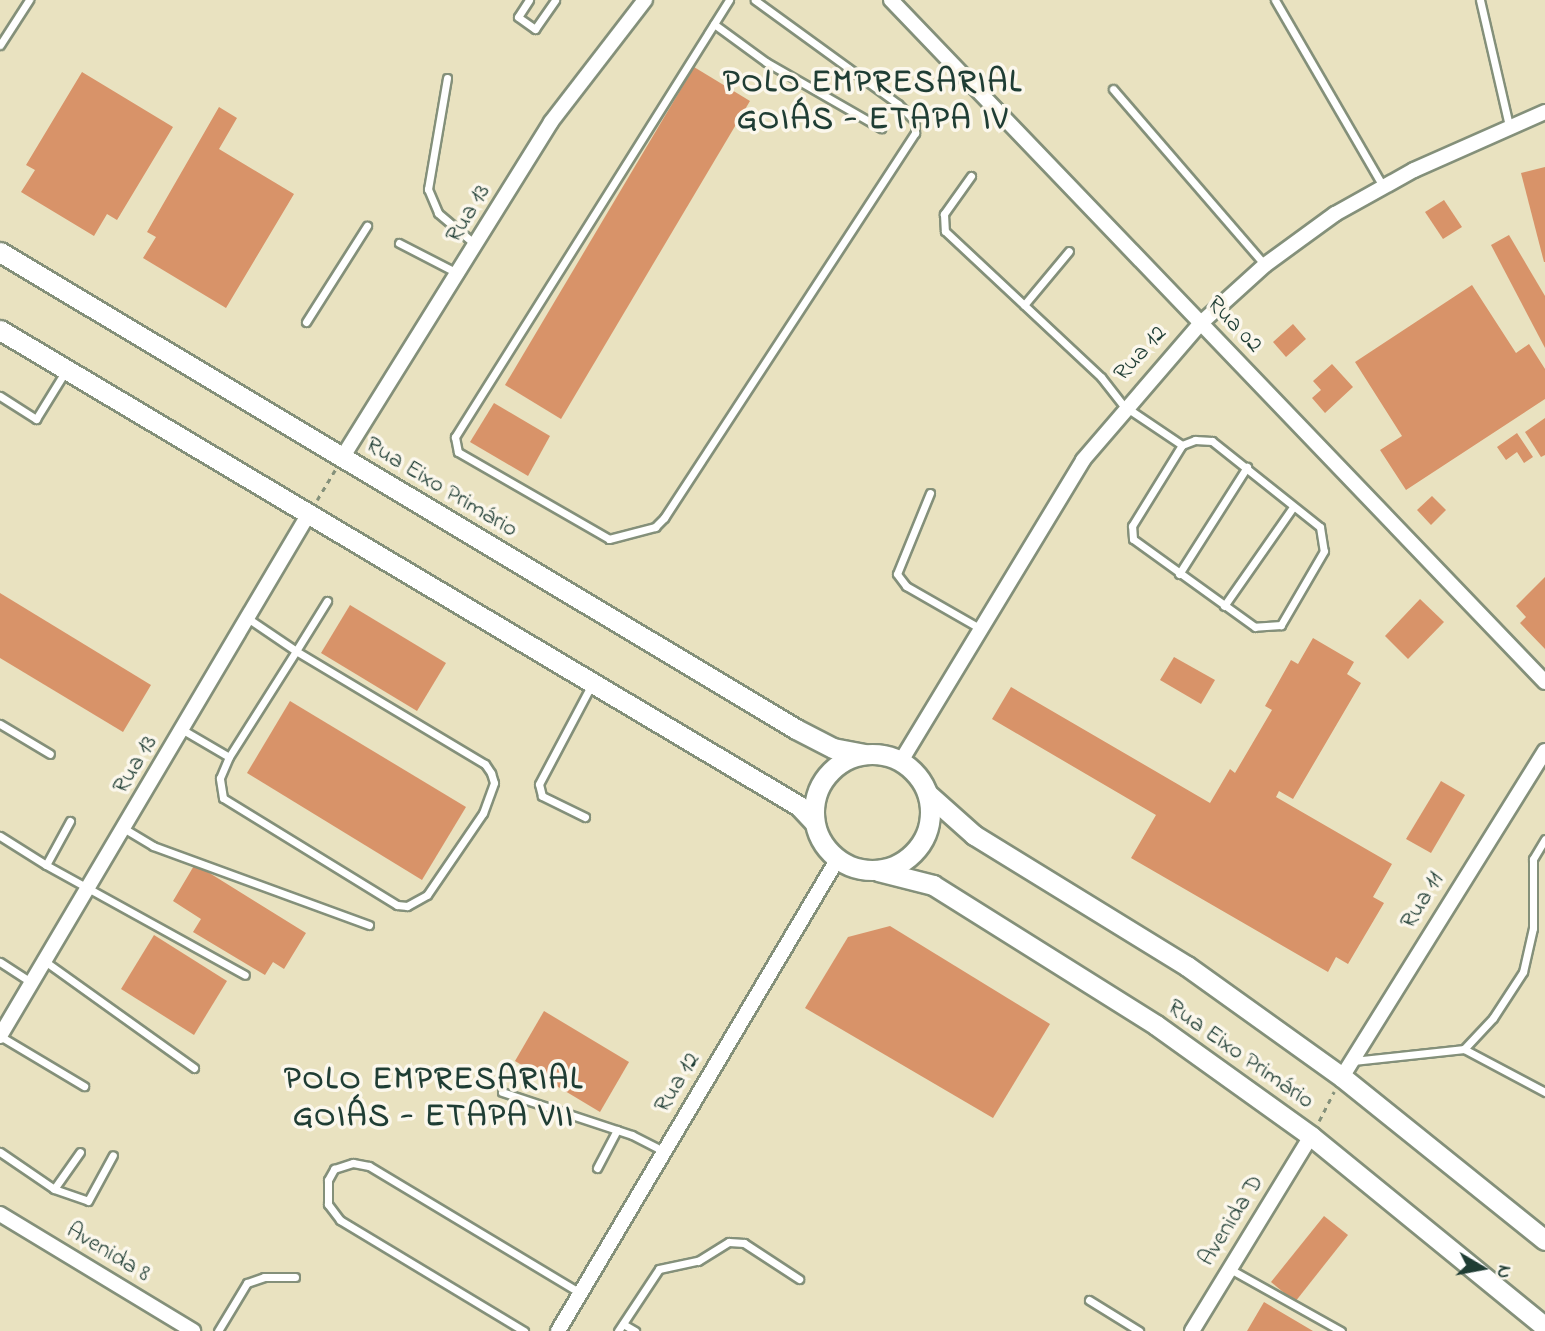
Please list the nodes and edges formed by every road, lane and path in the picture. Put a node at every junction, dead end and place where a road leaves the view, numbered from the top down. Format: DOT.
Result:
graph roads {
  1 [pos="29,0"];
  2 [pos="529,0"];
  3 [pos="555,0"];
  4 [pos="645,0"];
  5 [pos="729,0"];
  6 [pos="755,0"];
  7 [pos="891,0"];
  8 [pos="1275,0"];
  9 [pos="1480,0"];
  10 [pos="714,24"];
  11 [pos="0,45"];
  12 [pos="447,78"];
  13 [pos="1113,89"];
  14 [pos="1545,113"];
  15 [pos="1509,126"];
  16 [pos="881,128"];
  17 [pos="971,176"];
  18 [pos="1383,186"];
  19 [pos="367,226"];
  20 [pos="399,243"];
  21 [pos="476,246"];
  22 [pos="1069,251"];
  23 [pos="0,252"];
  24 [pos="1265,265"];
  25 [pos="460,274"];
  26 [pos="1024,305"];
  27 [pos="306,322"];
  28 [pos="1201,323"];
  29 [pos="0,330"];
  30 [pos="66,369"];
  31 [pos="0,396"];
  32 [pos="1124,406"];
  33 [pos="1182,445"];
  34 [pos="342,458"];
  35 [pos="1247,467"];
  36 [pos="930,493"];
  37 [pos="1293,507"];
  38 [pos="308,515"];
  39 [pos="1178,573"];
  40 [pos="327,601"];
  41 [pos="1224,606"];
  42 [pos="249,619"];
  43 [pos="982,629"];
  44 [pos="296,651"];
  45 [pos="1545,682"];
  46 [pos="593,684"];
  47 [pos="0,724"];
  48 [pos="183,730"];
  49 [pos="1545,751"];
  50 [pos="50,754"];
  51 [pos="863,754"];
  52 [pos="229,757"];
  53 [pos="901,761"];
  54 [pos="928,794"];
  55 [pos="584,817"];
  56 [pos="70,821"];
  57 [pos="814,822"];
  58 [pos="125,829"];
  59 [pos="0,836"];
  60 [pos="1545,839"];
  61 [pos="837,860"];
  62 [pos="46,865"];
  63 [pos="878,870"];
  64 [pos="90,890"];
  65 [pos="369,925"];
  66 [pos="0,962"];
  67 [pos="46,962"];
  68 [pos="245,975"];
  69 [pos="33,983"];
  70 [pos="0,1036"];
  71 [pos="1464,1049"];
  72 [pos="194,1068"];
  73 [pos="1347,1069"];
  74 [pos="84,1086"];
  75 [pos="502,1092"];
  76 [pos="1545,1092"];
  77 [pos="617,1130"];
  78 [pos="1311,1136"];
  79 [pos="664,1151"];
  80 [pos="0,1152"];
  81 [pos="80,1152"];
  82 [pos="113,1155"];
  83 [pos="597,1168"];
  84 [pos="54,1189"];
  85 [pos="0,1214"];
  86 [pos="1545,1240"];
  87 [pos="1230,1269"];
  88 [pos="295,1277"];
  89 [pos="799,1279"];
  90 [pos="580,1293"];
  91 [pos="1089,1300"];
  92 [pos="623,1324"];
  93 [pos="1545,1327"];
  94 [pos="563,1329"];
  95 [pos="193,1331"];
  96 [pos="218,1331"];
  97 [pos="524,1331"];
  98 [pos="618,1331"];
  99 [pos="635,1331"];
  100 [pos="1139,1331"];
  101 [pos="1192,1331"];
  102 [pos="1341,1331"];
  1 -- 11 [label="lane"];
  2 -- 3 [label="lane"];
  4 -- 21 [label="street, Rua 13"];
  5 -- 10 [label="lane"];
  6 -- 10 [label="lane"];
  7 -- 28 [label="street, Rua 02"];
  8 -- 18 [label="lane"];
  9 -- 15 [label="lane"];
  10 -- 16 [label="lane"];
  12 -- 21 [label="lane"];
  13 -- 24 [label="lane"];
  14 -- 15 [label="street, Rua 12"];
  15 -- 18 [label="street, Rua 12"];
  17 -- 26 [label="lane"];
  18 -- 24 [label="street, Rua 12"];
  19 -- 27 [label="lane"];
  20 -- 25 [label="lane"];
  21 -- 25 [label="street, Rua 13"];
  22 -- 26 [label="lane"];
  23 -- 34 [label="street, Rua Eixo Primário"];
  24 -- 28 [label="street, Rua 12"];
  25 -- 34 [label="street, Rua 13"];
  26 -- 32 [label="lane"];
  28 -- 32 [label="street, Rua 12"];
  28 -- 45 [label="street, Rua 02"];
  29 -- 30 [label="street"];
  30 -- 31 [label="lane"];
  30 -- 38 [label="street"];
  32 -- 33 [label="lane"];
  32 -- 43 [label="street, Rua 12"];
  33 -- 35 [label="lane"];
  33 -- 39 [label="lane"];
  34 -- 38 [label="path"];
  34 -- 51 [label="street, Rua Eixo Primário"];
  35 -- 37 [label="lane"];
  35 -- 39 [label="lane"];
  36 -- 43 [label="lane"];
  37 -- 41 [label="lane"];
  37 -- 41 [label="lane"];
  38 -- 42 [label="street, Rua 13"];
  38 -- 46 [label="street"];
  39 -- 41 [label="lane"];
  40 -- 44 [label="lane"];
  42 -- 44 [label="lane"];
  42 -- 48 [label="street, Rua 13"];
  43 -- 53 [label="street, Rua 12"];
  44 -- 52 [label="lane"];
  44 -- 52 [label="lane"];
  46 -- 55 [label="lane"];
  46 -- 57 [label="street"];
  47 -- 50 [label="lane"];
  48 -- 52 [label="lane"];
  48 -- 58 [label="street, Rua 13"];
  49 -- 73 [label="street, Rua 11"];
  51 -- 53 [label="street"];
  51 -- 57 [label="street"];
  53 -- 54 [label="street"];
  54 -- 63 [label="street"];
  54 -- 73 [label="street, Rua Eixo Primário"];
  56 -- 62 [label="lane"];
  57 -- 61 [label="street"];
  58 -- 64 [label="street, Rua 13"];
  58 -- 65 [label="lane"];
  59 -- 62 [label="lane"];
  60 -- 71 [label="lane"];
  61 -- 63 [label="street"];
  61 -- 79 [label="street, Rua 12"];
  62 -- 64 [label="lane"];
  63 -- 78 [label="street, Rua Eixo Primário"];
  64 -- 67 [label="street, Rua 13"];
  64 -- 68 [label="lane"];
  66 -- 69 [label="lane"];
  67 -- 69 [label="street, Rua 13"];
  67 -- 72 [label="lane"];
  69 -- 70 [label="street, Rua 13"];
  70 -- 74 [label="lane"];
  71 -- 73 [label="lane"];
  71 -- 76 [label="lane"];
  73 -- 78 [label="path"];
  73 -- 86 [label="street, Rua Eixo Primário"];
  75 -- 77 [label="lane"];
  77 -- 79 [label="lane"];
  77 -- 83 [label="lane"];
  78 -- 87 [label="street, Avenida D"];
  78 -- 93 [label="street, Rua Eixo Primário"];
  79 -- 90 [label="street, Rua 12"];
  80 -- 84 [label="lane"];
  81 -- 84 [label="lane"];
  82 -- 84 [label="lane"];
  85 -- 95 [label="street, Avenida 8"];
  87 -- 101 [label="street, Avenida D"];
  87 -- 102 [label="lane"];
  88 -- 96 [label="lane"];
  89 -- 92 [label="lane"];
  90 -- 94 [label="street, Rua 12"];
  90 -- 97 [label="lane"];
  91 -- 100 [label="lane"];
  92 -- 98 [label="lane"];
  92 -- 99 [label="lane"];
}
